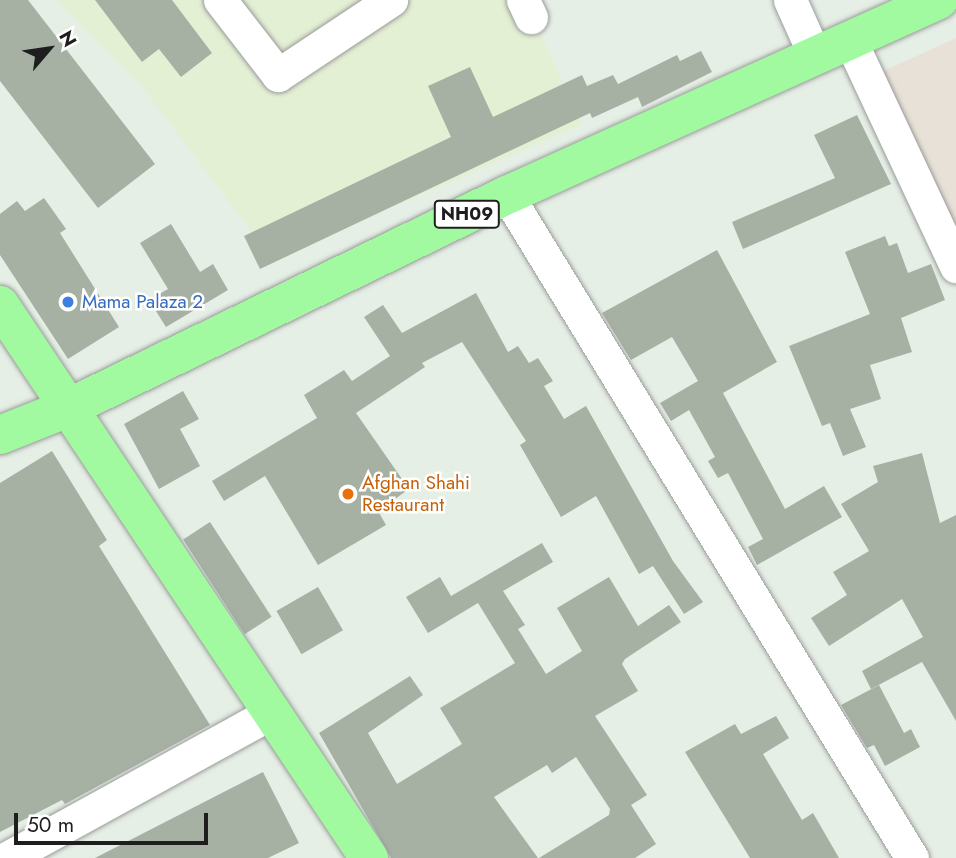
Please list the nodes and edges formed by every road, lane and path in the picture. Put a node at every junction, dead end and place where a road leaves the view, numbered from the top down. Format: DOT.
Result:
graph roads {
  1 [pos="391,0"];
  2 [pos="790,0"];
  3 [pos="939,0"];
  4 [pos="227,3"];
  5 [pos="850,40"];
  6 [pos="815,56"];
  7 [pos="507,195"];
  8 [pos="956,266"];
  9 [pos="0,305"];
  10 [pos="68,408"];
  11 [pos="0,435"];
  12 [pos="271,713"];
  13 [pos="7,858"];
  14 [pos="369,858"];
  15 [pos="912,858"];
  1 -- 4 [label="street"];
  2 -- 6 [label="street"];
  3 -- 5 [label="main road, NH09"];
  5 -- 6 [label="main road, NH09"];
  5 -- 8 [label="street"];
  6 -- 7 [label="main road, NH09"];
  7 -- 10 [label="main road, NH09"];
  7 -- 15 [label="street"];
  9 -- 10 [label="main road"];
  10 -- 11 [label="main road, NH09"];
  10 -- 12 [label="main road"];
  12 -- 13 [label="street"];
  12 -- 14 [label="main road"];
}
